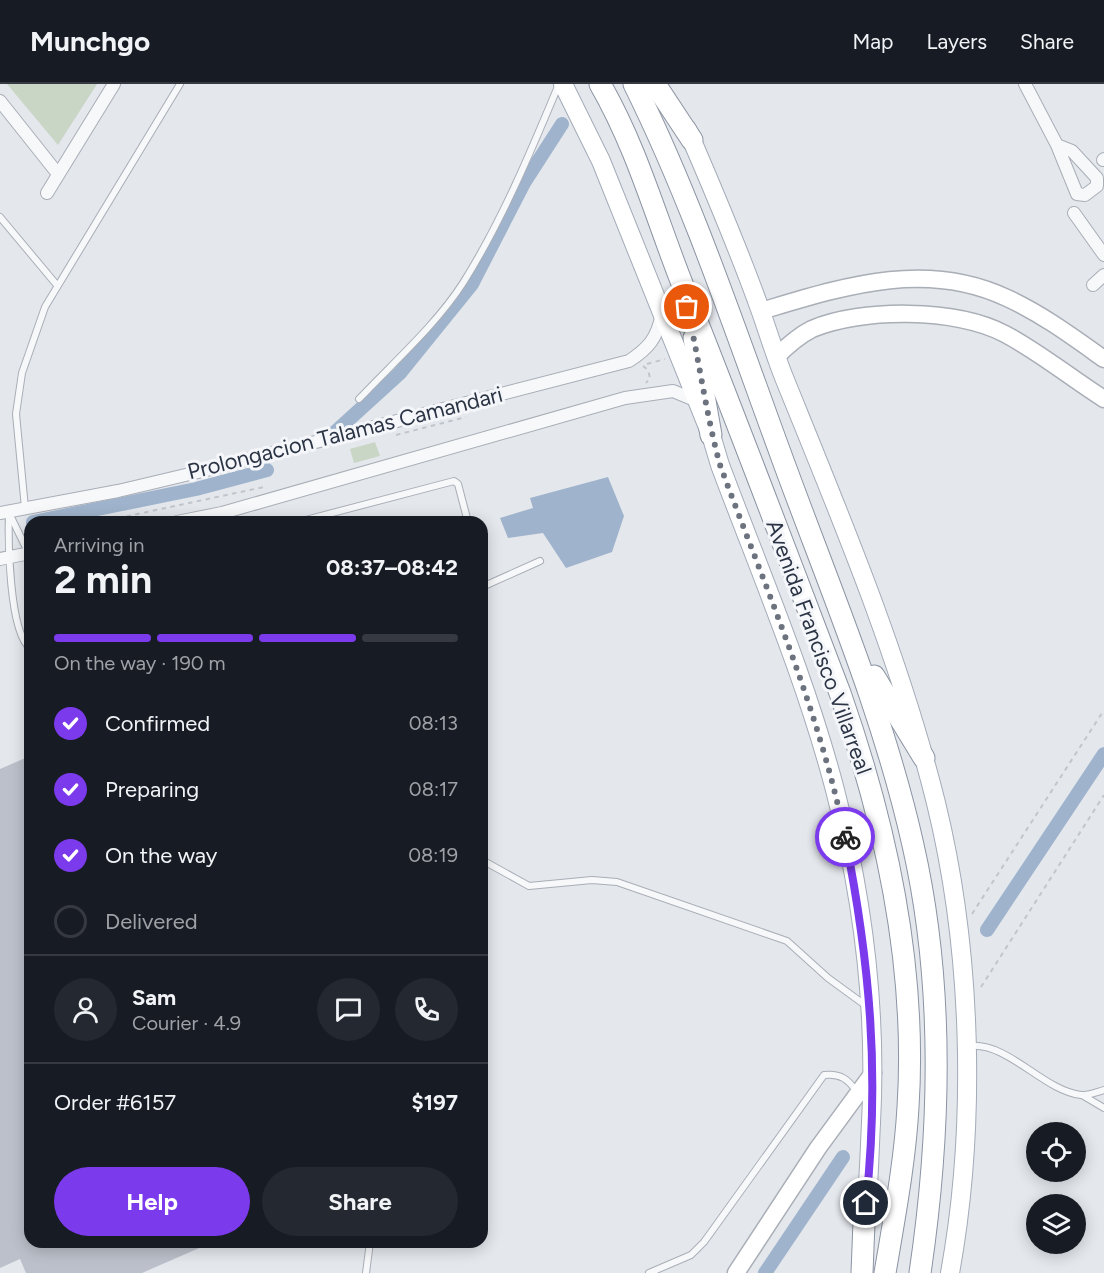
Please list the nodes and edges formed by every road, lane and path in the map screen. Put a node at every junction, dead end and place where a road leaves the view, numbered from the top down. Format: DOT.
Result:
graph roads {
  1 [pos="114,84"];
  2 [pos="180,84"];
  3 [pos="561,84"];
  4 [pos="600,84"];
  5 [pos="634,84"];
  6 [pos="655,84"];
  7 [pos="667,84"];
  8 [pos="1026,84"];
  9 [pos="0,102"];
  10 [pos="692,140"];
  11 [pos="1057,146"];
  12 [pos="58,174"];
  13 [pos="47,193"];
  14 [pos="1074,213"];
  15 [pos="0,217"];
  16 [pos="1104,255"];
  17 [pos="1104,275"];
  18 [pos="56,284"];
  19 [pos="683,285"];
  20 [pos="1093,285"];
  21 [pos="761,311"];
  22 [pos="663,313"];
  23 [pos="776,357"];
  24 [pos="1104,359"];
  25 [pos="359,399"];
  26 [pos="1104,399"];
  27 [pos="697,401"];
  28 [pos="711,435"];
  29 [pos="26,508"];
  30 [pos="4,512"];
  31 [pos="331,514"];
  32 [pos="207,516"];
  33 [pos="323,516"];
  34 [pos="466,516"];
  35 [pos="24,547"];
  36 [pos="24,557"];
  37 [pos="4,558"];
  38 [pos="540,561"];
  39 [pos="488,583"];
  40 [pos="839,615"];
  41 [pos="24,639"];
  42 [pos="1104,710"];
  43 [pos="924,758"];
  44 [pos="1104,795"];
  45 [pos="488,863"];
  46 [pos="959,933"];
  47 [pos="964,1002"];
  48 [pos="871,1009"];
  49 [pos="966,1046"];
  50 [pos="873,1073"];
  51 [pos="1104,1090"];
  52 [pos="857,1092"];
  53 [pos="1081,1095"];
  54 [pos="1104,1108"];
  55 [pos="864,1223"];
  56 [pos="369,1248"];
  57 [pos="366,1273"];
  58 [pos="649,1273"];
  59 [pos="736,1273"];
  60 [pos="854,1273"];
  61 [pos="862,1273"];
  62 [pos="885,1273"];
  63 [pos="920,1273"];
  64 [pos="950,1273"];
  1 -- 12 [label="street"];
  2 -- 18 [label="lane"];
  3 -- 22 [label="main road, Avenida Francisco Villarreal"];
  3 -- 25 [label="lane"];
  4 -- 19 [label="highway, Avenida Francisco Villarreal"];
  5 -- 40 [label="highway, Avenida Francisco Villarreal"];
  6 -- 10 [label="highway"];
  7 -- 10 [label="main road"];
  8 -- 11 [label="street"];
  9 -- 12 [label="street"];
  10 -- 21 [label="main road"];
  12 -- 13 [label="street"];
  14 -- 16 [label="street"];
  15 -- 18 [label="lane"];
  17 -- 20 [label="street"];
  18 -- 29 [label="lane"];
  19 -- 28 [label="highway"];
  19 -- 62 [label="highway, Avenida Francisco Villarreal"];
  21 -- 23 [label="main road"];
  21 -- 24 [label="main road"];
  22 -- 27 [label="main road, Avenida Francisco Villarreal"];
  22 -- 29 [label="street, Prolongacion Talamas Camandari"];
  23 -- 26 [label="main road"];
  23 -- 43 [label="main road"];
  27 -- 28 [label="main road, Avenida Francisco Villarreal"];
  27 -- 32 [label="street"];
  28 -- 48 [label="main road, Avenida Francisco Villarreal"];
  29 -- 30 [label="street, Prolongacion Talamas Camandari"];
  30 -- 35 [label="lane"];
  30 -- 37 [label="lane"];
  31 -- 33 [label="lane"];
  31 -- 34 [label="lane"];
  36 -- 37 [label="street"];
  37 -- 41 [label="lane"];
  38 -- 39 [label="lane"];
  40 -- 43 [label="highway"];
  40 -- 63 [label="highway, Avenida Francisco Villarreal"];
  42 -- 46 [label="path"];
  43 -- 46 [label="main road"];
  44 -- 47 [label="path"];
  45 -- 48 [label="lane"];
  46 -- 47 [label="main road"];
  47 -- 49 [label="main road"];
  48 -- 50 [label="main road, Avenida Francisco Villarreal"];
  49 -- 53 [label="lane"];
  49 -- 64 [label="main road"];
  50 -- 52 [label="main road"];
  50 -- 55 [label="main road, Avenida Francisco Villarreal"];
  51 -- 53 [label="lane"];
  52 -- 58 [label="lane"];
  52 -- 59 [label="main road"];
  53 -- 54 [label="lane"];
  55 -- 60 [label="main road, Avenida Francisco Villarreal"];
  55 -- 61 [label="highway"];
  56 -- 57 [label="lane"];
}
